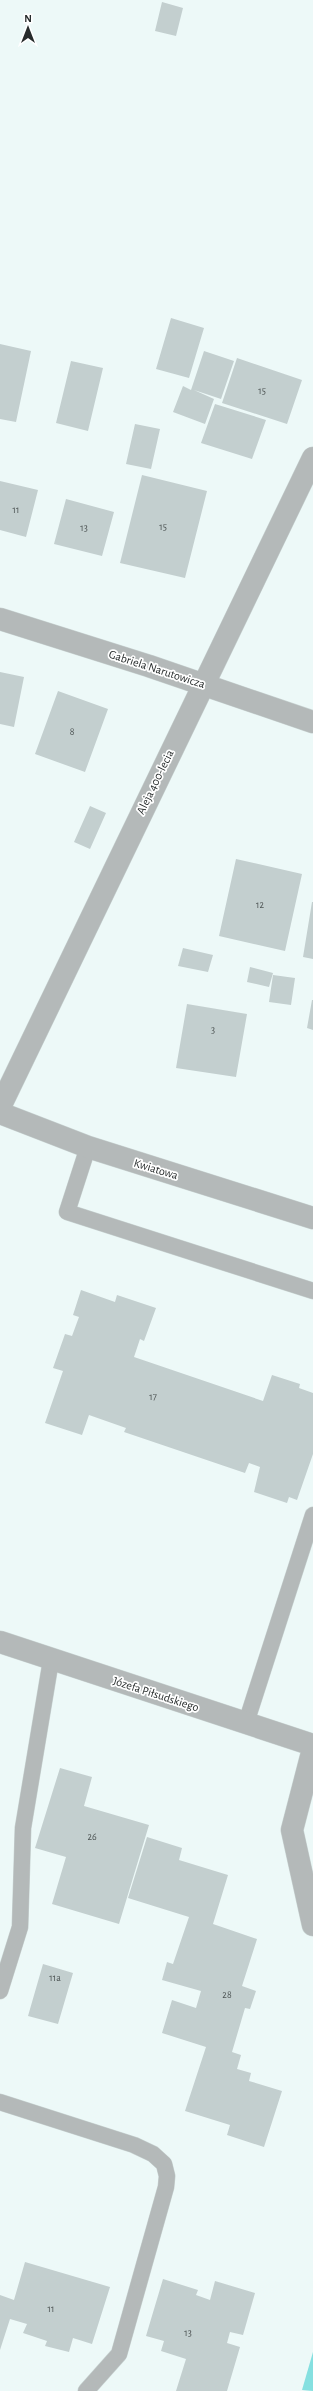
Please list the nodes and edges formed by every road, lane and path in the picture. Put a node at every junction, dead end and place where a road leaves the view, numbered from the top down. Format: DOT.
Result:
graph roads {
  1 [pos="313,458"];
  2 [pos="0,619"];
  3 [pos="204,685"];
  4 [pos="313,722"];
  5 [pos="0,1107"];
  6 [pos="0,1113"];
  7 [pos="88,1147"];
  8 [pos="313,1218"];
  9 [pos="313,1291"];
  10 [pos="313,1515"];
  11 [pos="0,1642"];
  12 [pos="51,1660"];
  13 [pos="246,1723"];
  14 [pos="313,1745"];
  15 [pos="313,1749"];
  16 [pos="313,1925"];
  17 [pos="0,1991"];
  18 [pos="0,2102"];
  19 [pos="86,2391"];
  1 -- 3 [label="street, Aleja 400-lecia"];
  2 -- 3 [label="street, Gabriela Narutowicza"];
  3 -- 4 [label="street, Gabriela Narutowicza"];
  3 -- 5 [label="street, Aleja 400-lecia"];
  6 -- 7 [label="street, Kwiatowa"];
  7 -- 8 [label="street, Kwiatowa"];
  7 -- 9 [label="lane"];
  10 -- 13 [label="lane"];
  11 -- 12 [label="street, Józefa Piłsudskiego"];
  12 -- 13 [label="street, Józefa Piłsudskiego"];
  12 -- 17 [label="lane"];
  13 -- 14 [label="street, Józefa Piłsudskiego"];
  15 -- 16 [label="street"];
  18 -- 19 [label="lane"];
}
